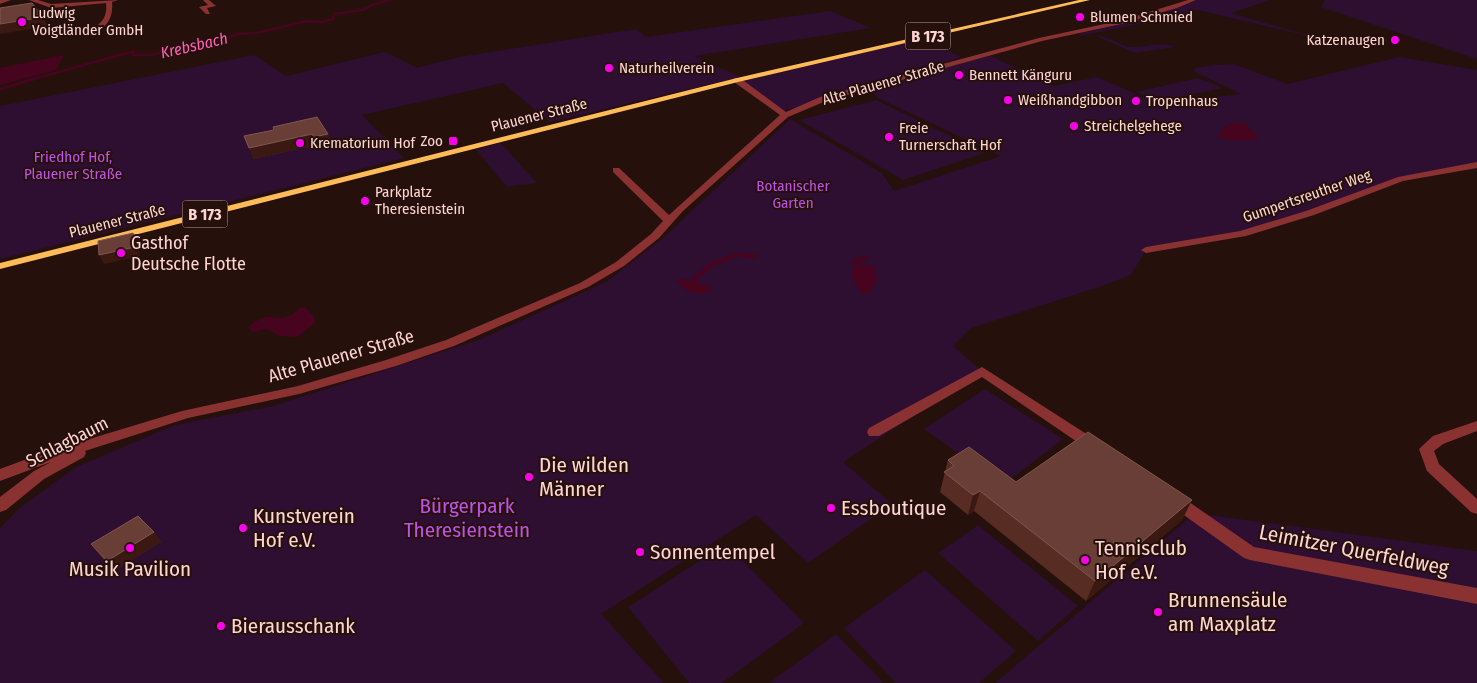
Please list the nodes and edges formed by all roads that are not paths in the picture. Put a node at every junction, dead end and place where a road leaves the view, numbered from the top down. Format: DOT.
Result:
graph roads {
  1 [pos="8,0"];
  2 [pos="32,0"];
  3 [pos="112,0"];
  4 [pos="206,0"];
  5 [pos="1087,0"];
  6 [pos="1193,0"];
  7 [pos="0,2"];
  8 [pos="208,13"];
  9 [pos="90,34"];
  10 [pos="737,80"];
  11 [pos="785,115"];
  12 [pos="1477,165"];
  13 [pos="616,170"];
  14 [pos="669,221"];
  15 [pos="1146,250"];
  16 [pos="0,266"];
  17 [pos="1477,426"];
  18 [pos="130,431"];
  19 [pos="874,432"];
  20 [pos="1105,453"];
  21 [pos="0,475"];
  22 [pos="1162,491"];
  23 [pos="0,506"];
  24 [pos="1477,508"];
  25 [pos="1477,596"];
  1 -- 7 [label="street"];
  2 -- 3 [label="street"];
  3 -- 9 [label="street"];
  4 -- 8 [label="street"];
  5 -- 10 [label="main road, Plauener Straße / B 173"];
  6 -- 11 [label="street, Alte Plauener Straße"];
  10 -- 11 [label="street"];
  10 -- 16 [label="main road, Plauener Straße / B 173"];
  11 -- 14 [label="street, Alte Plauener Straße"];
  12 -- 15 [label="street, Gumpertsreuther Weg"];
  13 -- 14 [label="street"];
  14 -- 18 [label="street, Alte Plauener Straße"];
  17 -- 24 [label="street"];
  18 -- 21 [label="street, Alte Plauener Straße"];
  18 -- 23 [label="street, Schlagbaum"];
  19 -- 20 [label="street"];
  22 -- 25 [label="street, Leimitzer Querfeldweg"];
}
